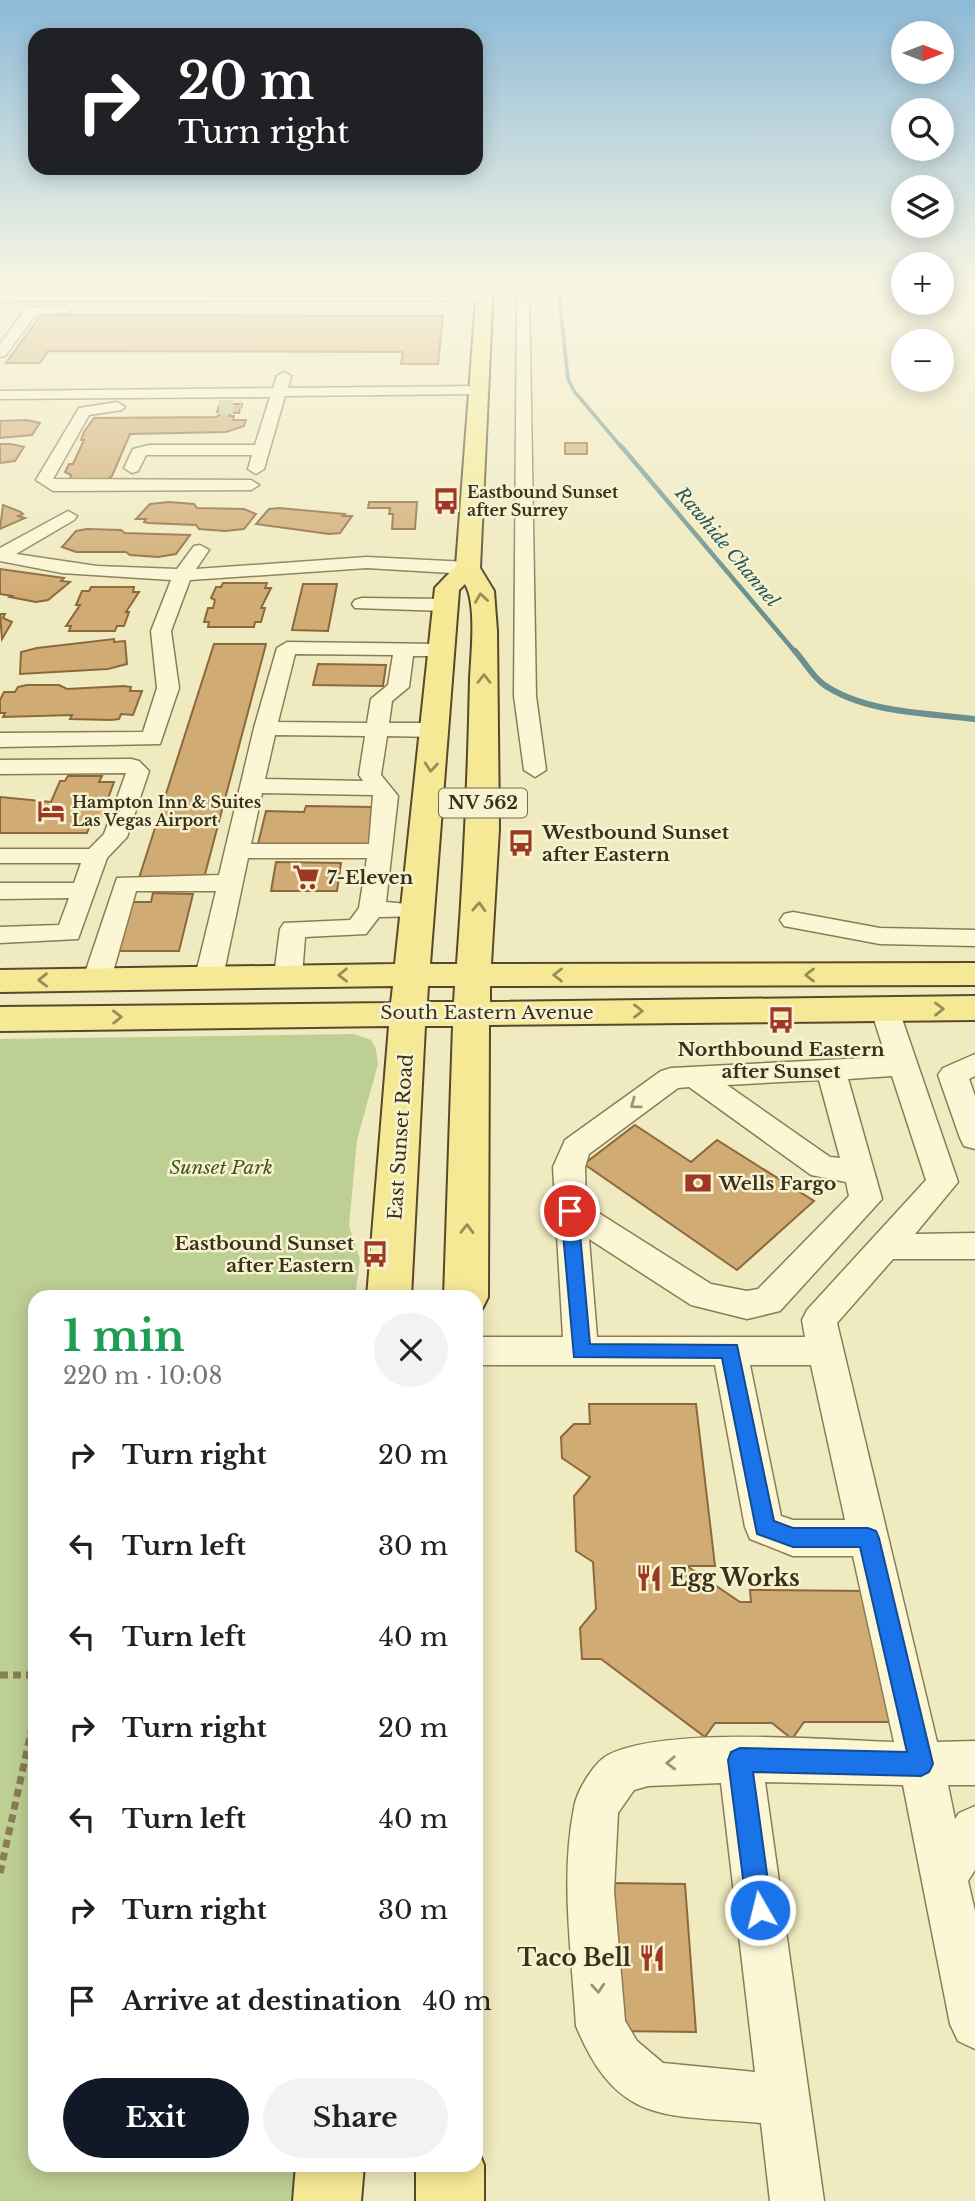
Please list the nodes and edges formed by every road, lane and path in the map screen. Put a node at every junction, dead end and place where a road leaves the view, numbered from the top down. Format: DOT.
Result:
graph roads {
  1 [pos="280,389"];
  2 [pos="524,389"];
  3 [pos="480,390"];
  4 [pos="0,394"];
  5 [pos="277,399"];
  6 [pos="219,407"];
  7 [pos="241,407"];
  8 [pos="55,408"];
  9 [pos="0,409"];
  10 [pos="262,450"];
  11 [pos="124,486"];
  12 [pos="68,516"];
  13 [pos="200,550"];
  14 [pos="0,556"];
  15 [pos="468,568"];
  16 [pos="184,572"];
  17 [pos="362,604"];
  18 [pos="446,605"];
  19 [pos="404,649"];
  20 [pos="442,650"];
  21 [pos="265,728"];
  22 [pos="376,730"];
  23 [pos="434,730"];
  24 [pos="0,740"];
  25 [pos="0,767"];
  26 [pos="535,770"];
  27 [pos="251,786"];
  28 [pos="380,788"];
  29 [pos="236,850"];
  30 [pos="379,855"];
  31 [pos="0,856"];
  32 [pos="96,856"];
  33 [pos="422,862"];
  34 [pos="229,883"];
  35 [pos="84,890"];
  36 [pos="0,891"];
  37 [pos="372,909"];
  38 [pos="418,911"];
  39 [pos="793,920"];
  40 [pos="0,935"];
  41 [pos="975,938"];
  42 [pos="975,974"];
  43 [pos="288,976"];
  44 [pos="209,977"];
  45 [pos="97,979"];
  46 [pos="0,981"];
  47 [pos="473,993"];
  48 [pos="410,994"];
  49 [pos="975,1008"];
  50 [pos="885,1010"];
  51 [pos="0,1019"];
  52 [pos="903,1066"];
  53 [pos="973,1066"];
  54 [pos="831,1070"];
  55 [pos="695,1077"];
  56 [pos="975,1138"];
  57 [pos="859,1174"];
  58 [pos="570,1211"];
  59 [pos="975,1246"];
  60 [pos="883,1248"];
  61 [pos="389,1290"];
  62 [pos="466,1290"];
  63 [pos="483,1351"];
  64 [pos="581,1351"];
  65 [pos="730,1351"];
  66 [pos="825,1351"];
  67 [pos="868,1538"];
  68 [pos="0,1675"];
  69 [pos="28,1675"];
  70 [pos="28,1746"];
  71 [pos="740,1760"];
  72 [pos="975,1763"];
  73 [pos="921,1764"];
  74 [pos="975,1829"];
  75 [pos="0,1873"];
  76 [pos="944,1877"];
  77 [pos="975,2024"];
  78 [pos="784,2101"];
  79 [pos="329,2172"];
  80 [pos="450,2172"];
  81 [pos="327,2201"];
  82 [pos="450,2201"];
  83 [pos="797,2201"];
  1 -- 5 [label="street"];
  2 -- 26 [label="street"];
  3 -- 5 [label="street"];
  3 -- 15 [label="main road, NV 562"];
  4 -- 5 [label="street"];
  5 -- 7 [label="street"];
  5 -- 10 [label="street"];
  6 -- 11 [label="street"];
  8 -- 9 [label="street"];
  10 -- 11 [label="street"];
  10 -- 11 [label="street"];
  12 -- 14 [label="street"];
  13 -- 16 [label="street"];
  14 -- 16 [label="street"];
  15 -- 16 [label="street"];
  15 -- 18 [label="main road, East Sunset Road / NV 562"];
  47 -- 15 [label="main road, NV 562, one-way"];
  16 -- 24 [label="street"];
  17 -- 18 [label="street"];
  18 -- 20 [label="main road, East Sunset Road / NV 562"];
  19 -- 20 [label="street"];
  19 -- 21 [label="street"];
  19 -- 22 [label="street"];
  20 -- 23 [label="main road, East Sunset Road / NV 562"];
  21 -- 22 [label="street"];
  21 -- 27 [label="street"];
  22 -- 23 [label="street"];
  22 -- 28 [label="street"];
  23 -- 33 [label="main road, East Sunset Road / NV 562, one-way"];
  25 -- 32 [label="street"];
  27 -- 28 [label="street"];
  27 -- 29 [label="street"];
  28 -- 30 [label="street"];
  29 -- 30 [label="street"];
  29 -- 34 [label="street"];
  30 -- 33 [label="street"];
  30 -- 37 [label="street"];
  31 -- 32 [label="street"];
  32 -- 35 [label="street"];
  33 -- 38 [label="main road, East Sunset Road / NV 562"];
  34 -- 44 [label="street"];
  34 -- 45 [label="street"];
  35 -- 36 [label="street"];
  35 -- 40 [label="street"];
  37 -- 38 [label="street"];
  37 -- 43 [label="street"];
  38 -- 48 [label="main road, East Sunset Road / NV 562"];
  39 -- 41 [label="street"];
  42 -- 47 [label="main road, South Eastern Avenue, one-way"];
  43 -- 44 [label="main road, South Eastern Avenue"];
  48 -- 43 [label="main road, South Eastern Avenue, one-way"];
  44 -- 45 [label="main road, South Eastern Avenue"];
  45 -- 46 [label="main road, South Eastern Avenue, one-way"];
  47 -- 48 [label="main road, South Eastern Avenue"];
  47 -- 50 [label="main road, South Eastern Avenue, one-way"];
  62 -- 47 [label="main road, NV 562, one-way"];
  51 -- 48 [label="main road, South Eastern Avenue, one-way"];
  48 -- 61 [label="main road, East Sunset Road / NV 562"];
  50 -- 49 [label="main road, South Eastern Avenue, one-way"];
  50 -- 52 [label="street"];
  52 -- 54 [label="street"];
  52 -- 60 [label="street"];
  53 -- 56 [label="street"];
  54 -- 55 [label="street"];
  54 -- 57 [label="street"];
  55 -- 57 [label="street"];
  55 -- 58 [label="street, one-way"];
  57 -- 58 [label="street"];
  58 -- 64 [label="street"];
  59 -- 60 [label="street"];
  60 -- 66 [label="street"];
  63 -- 64 [label="street"];
  64 -- 65 [label="street"];
  65 -- 66 [label="street"];
  65 -- 67 [label="street"];
  66 -- 67 [label="street"];
  67 -- 73 [label="street"];
  68 -- 69 [label="path"];
  70 -- 75 [label="path"];
  71 -- 73 [label="street"];
  71 -- 78 [label="street"];
  71 -- 78 [label="street, one-way"];
  72 -- 73 [label="street"];
  73 -- 76 [label="street"];
  74 -- 76 [label="street"];
  76 -- 77 [label="street"];
  78 -- 83 [label="street"];
  79 -- 81 [label="main road"];
  80 -- 82 [label="main road"];
}
